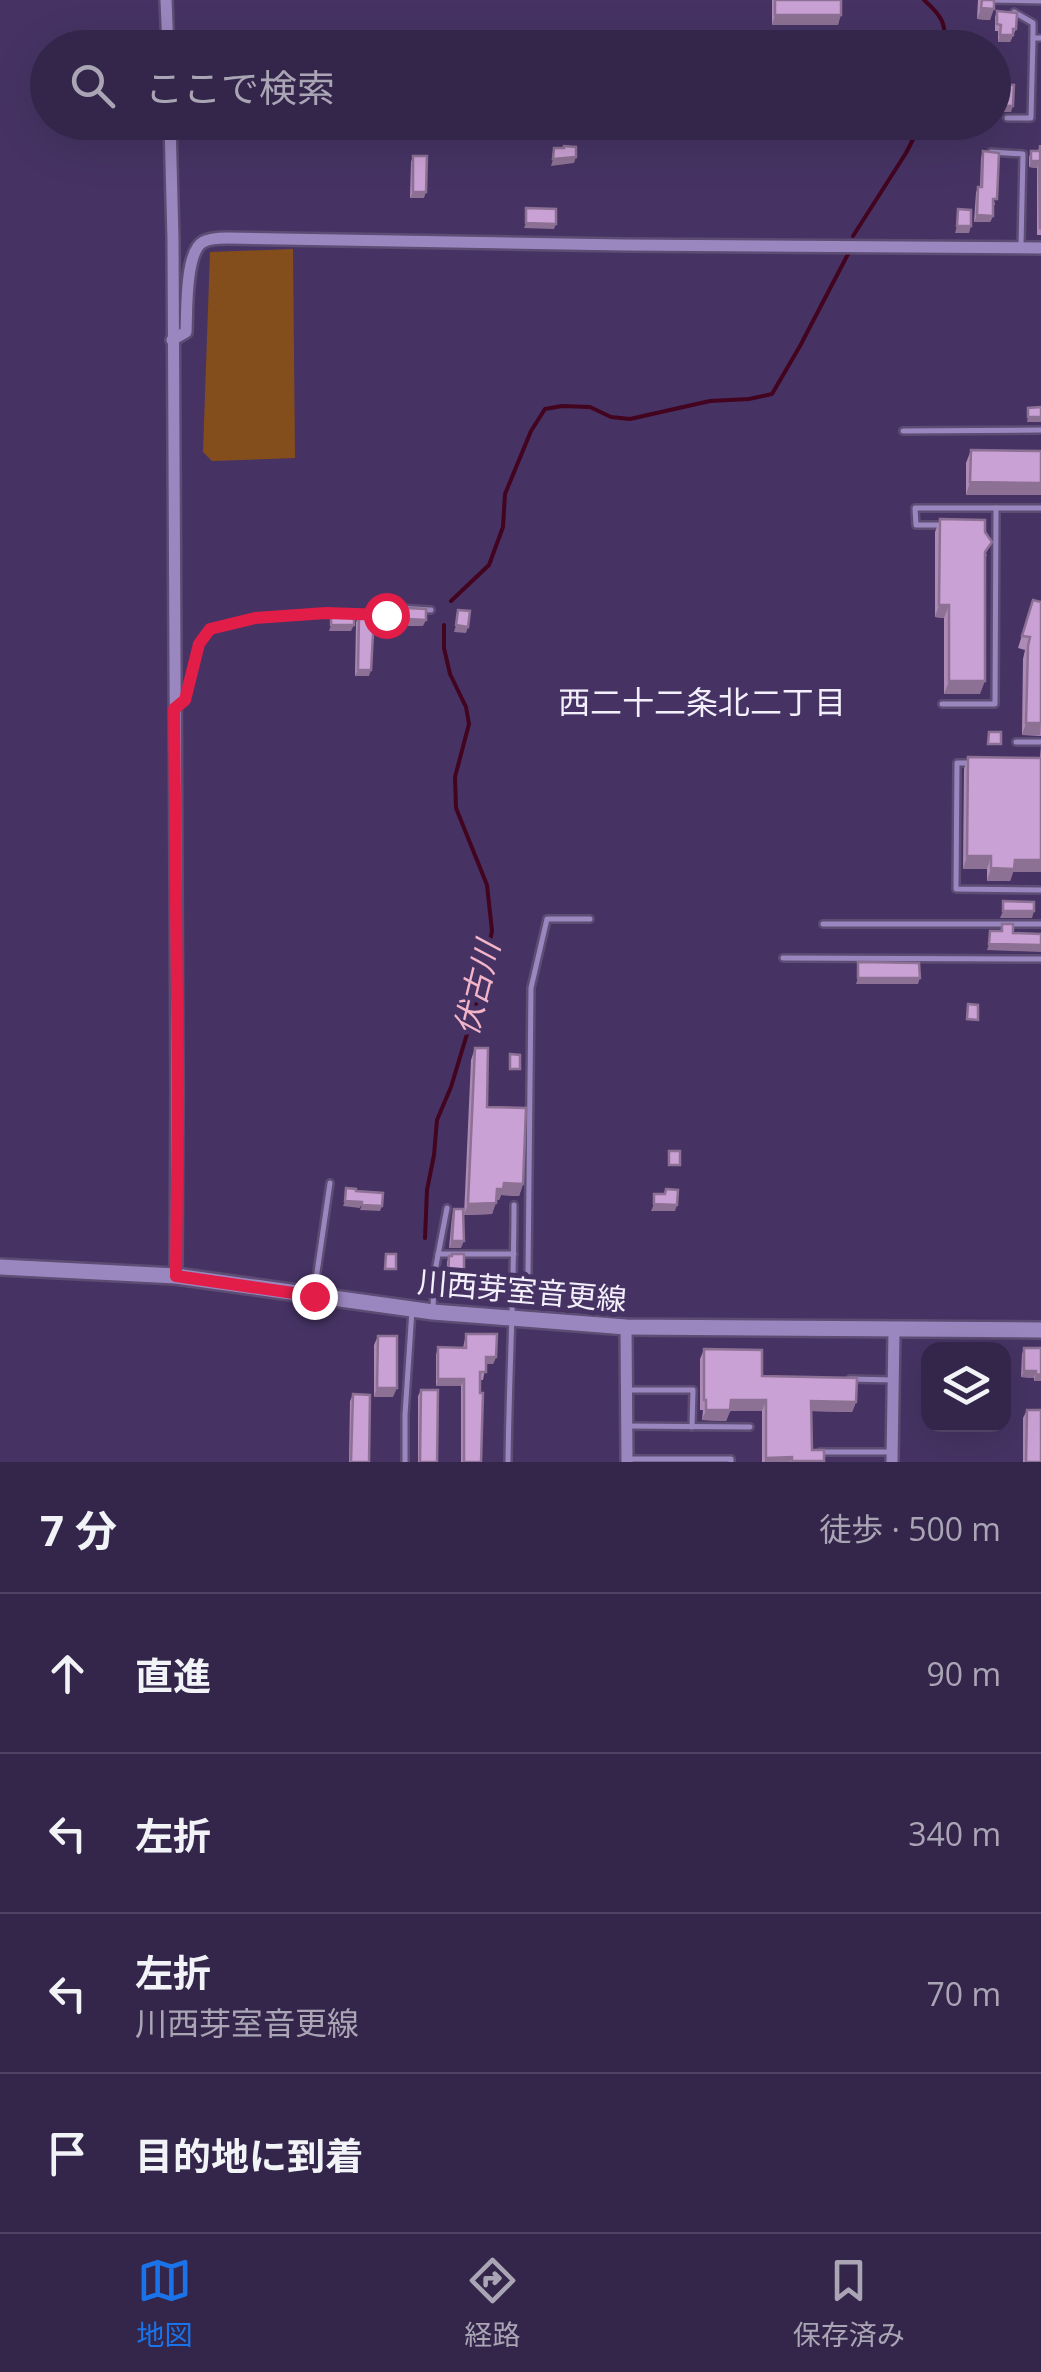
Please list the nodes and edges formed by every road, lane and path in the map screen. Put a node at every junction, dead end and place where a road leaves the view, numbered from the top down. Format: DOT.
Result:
graph roads {
  1 [pos="166,0"];
  2 [pos="992,0"];
  3 [pos="1041,1"];
  4 [pos="1014,12"];
  5 [pos="167,30"];
  6 [pos="1033,38"];
  7 [pos="1041,38"];
  8 [pos="1011,118"];
  9 [pos="171,140"];
  10 [pos="983,152"];
  11 [pos="1021,248"];
  12 [pos="1041,248"];
  13 [pos="172,340"];
  14 [pos="1041,430"];
  15 [pos="903,431"];
  16 [pos="996,508"];
  17 [pos="1041,508"];
  18 [pos="956,526"];
  19 [pos="431,610"];
  20 [pos="942,704"];
  21 [pos="174,709"];
  22 [pos="1016,742"];
  23 [pos="1041,742"];
  24 [pos="974,763"];
  25 [pos="1041,890"];
  26 [pos="590,919"];
  27 [pos="822,924"];
  28 [pos="1041,924"];
  29 [pos="783,958"];
  30 [pos="1041,959"];
  31 [pos="330,1183"];
  32 [pos="514,1205"];
  33 [pos="446,1208"];
  34 [pos="438,1254"];
  35 [pos="514,1254"];
  36 [pos="0,1267"];
  37 [pos="176,1276"];
  38 [pos="314,1296"];
  39 [pos="514,1296"];
  40 [pos="412,1309"];
  41 [pos="433,1312"];
  42 [pos="512,1319"];
  43 [pos="626,1327"];
  44 [pos="894,1329"];
  45 [pos="1041,1330"];
  46 [pos="841,1379"];
  47 [pos="893,1380"];
  48 [pos="626,1390"];
  49 [pos="627,1426"];
  50 [pos="692,1427"];
  51 [pos="750,1427"];
  52 [pos="820,1452"];
  53 [pos="892,1457"];
  54 [pos="627,1460"];
  55 [pos="686,1461"];
  56 [pos="405,1462"];
  57 [pos="508,1462"];
  58 [pos="731,1462"];
  1 -- 5 [label="street"];
  2 -- 3 [label="lane"];
  4 -- 6 [label="lane"];
  6 -- 7 [label="lane"];
  6 -- 8 [label="lane"];
  9 -- 13 [label="street"];
  10 -- 11 [label="lane"];
  11 -- 12 [label="street"];
  11 -- 13 [label="street"];
  13 -- 21 [label="street"];
  14 -- 15 [label="lane"];
  16 -- 17 [label="lane"];
  16 -- 18 [label="lane"];
  16 -- 20 [label="lane"];
  19 -- 21 [label="lane"];
  21 -- 37 [label="street"];
  22 -- 23 [label="lane"];
  24 -- 25 [label="lane"];
  26 -- 39 [label="lane"];
  27 -- 28 [label="lane"];
  29 -- 30 [label="lane"];
  31 -- 38 [label="lane"];
  32 -- 35 [label="lane"];
  33 -- 34 [label="lane"];
  34 -- 35 [label="lane"];
  34 -- 41 [label="lane"];
  35 -- 39 [label="lane"];
  36 -- 37 [label="main road, 川西芽室音更線"];
  37 -- 38 [label="main road, 川西芽室音更線"];
  38 -- 40 [label="main road, 川西芽室音更線"];
  39 -- 42 [label="lane"];
  40 -- 41 [label="main road, 川西芽室音更線"];
  40 -- 56 [label="lane"];
  41 -- 42 [label="main road, 川西芽室音更線"];
  42 -- 43 [label="main road, 川西芽室音更線"];
  42 -- 57 [label="lane"];
  43 -- 44 [label="main road, 川西芽室音更線"];
  43 -- 48 [label="street"];
  44 -- 45 [label="main road, 川西芽室音更線"];
  44 -- 47 [label="street"];
  46 -- 47 [label="lane"];
  47 -- 53 [label="street"];
  48 -- 49 [label="street"];
  48 -- 50 [label="lane"];
  49 -- 50 [label="lane"];
  49 -- 54 [label="street"];
  50 -- 51 [label="lane"];
  52 -- 53 [label="lane"];
  54 -- 55 [label="lane"];
  55 -- 58 [label="lane"];
}
